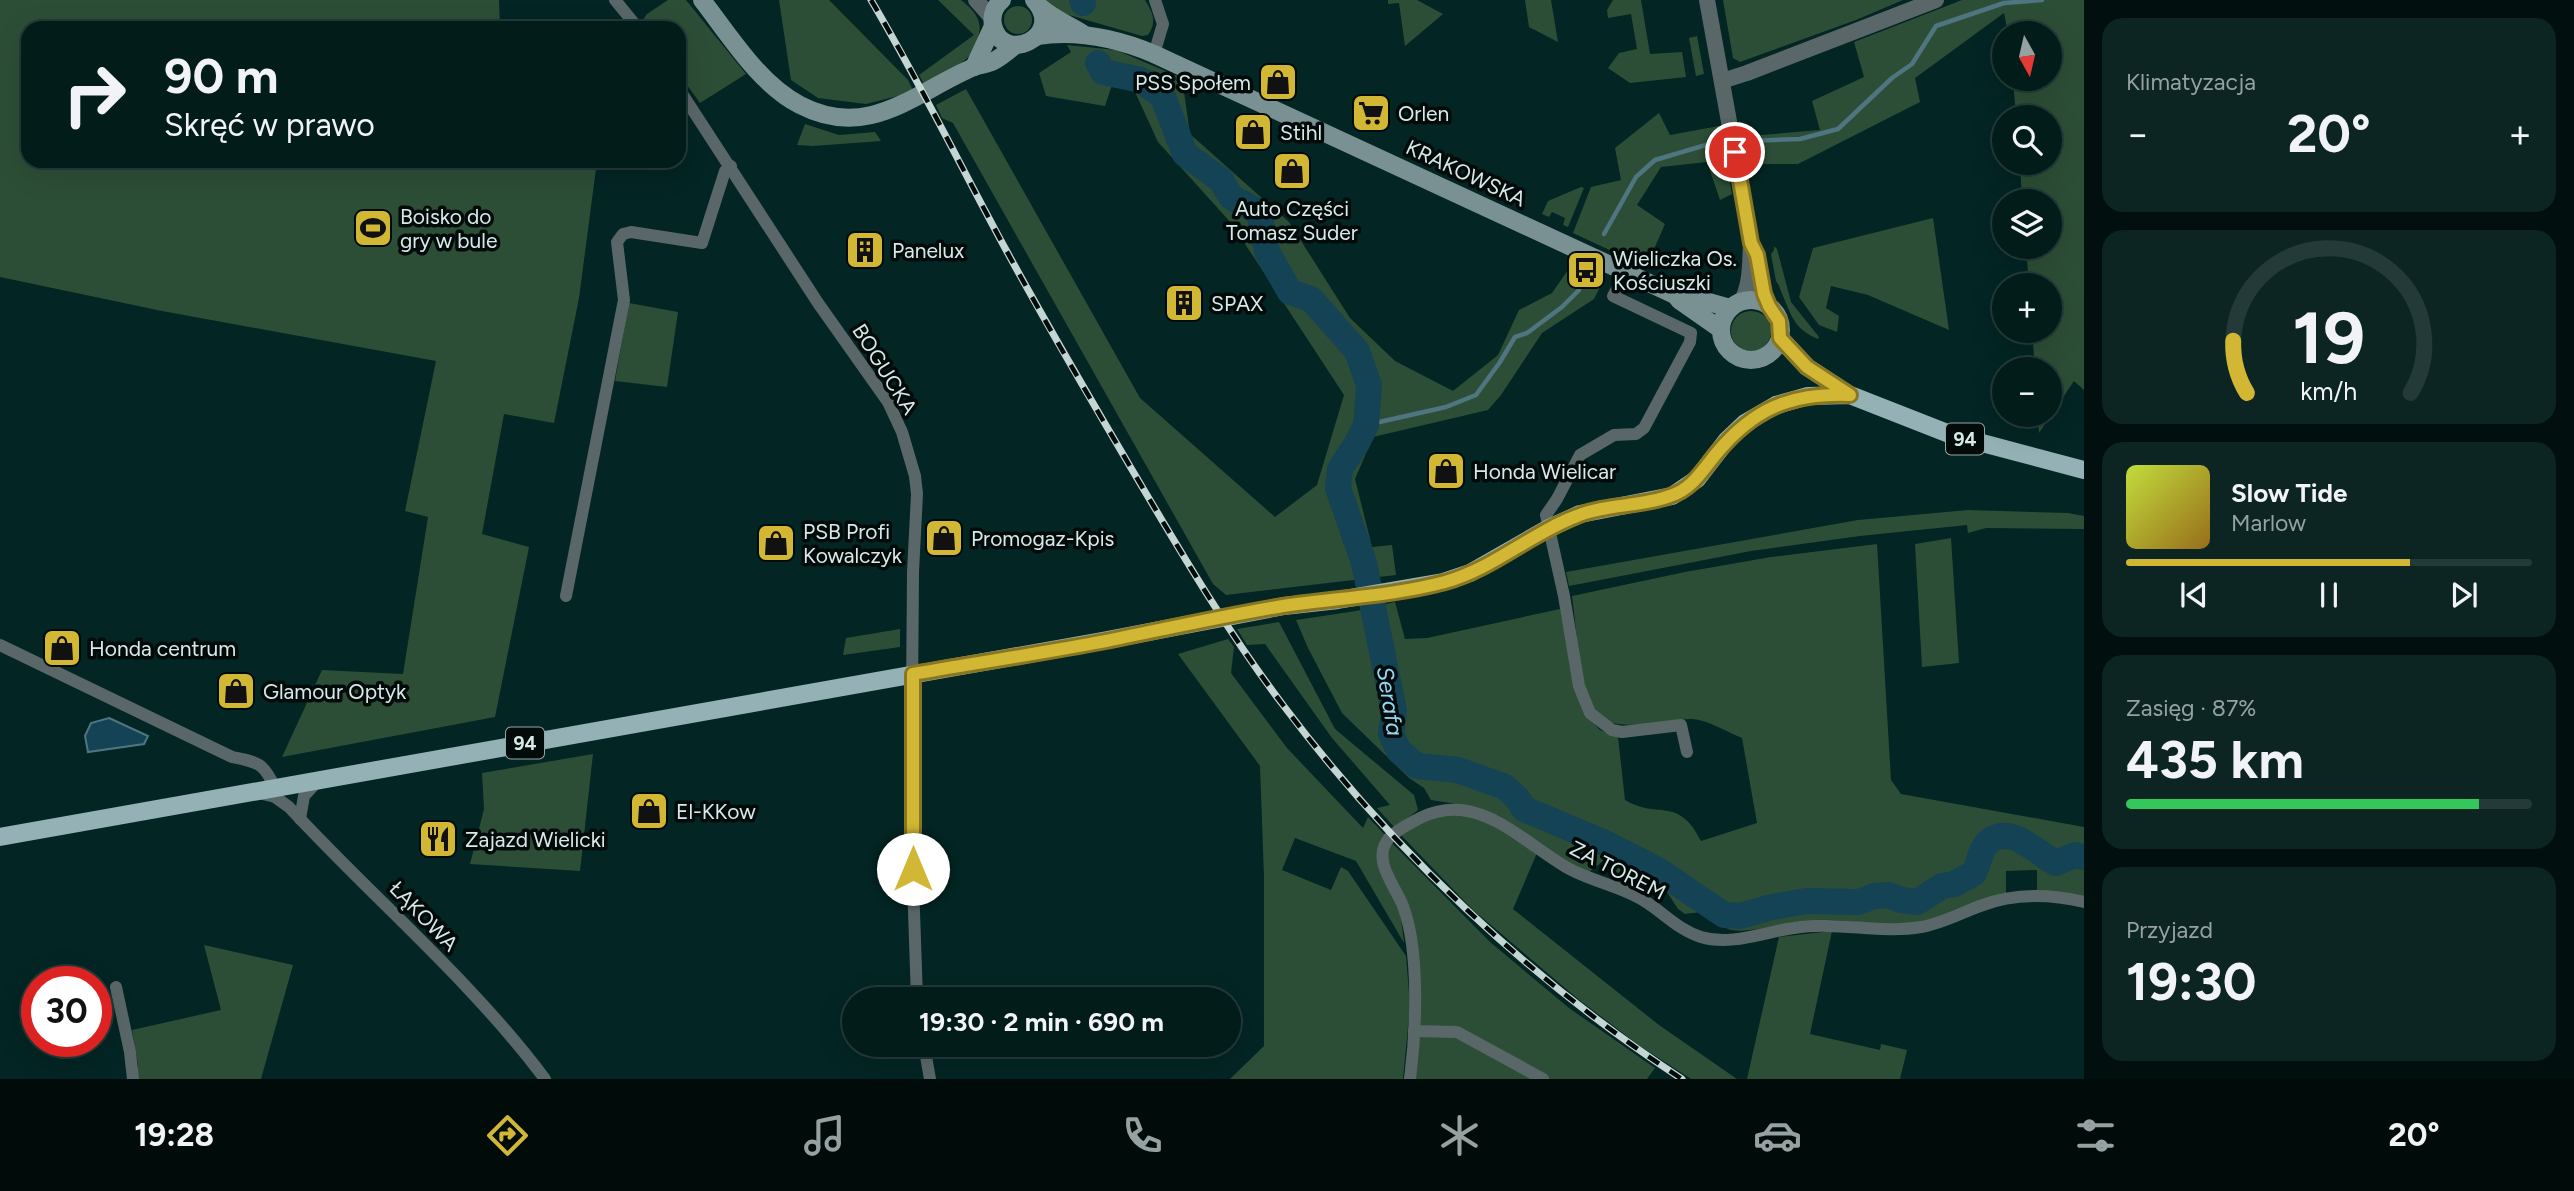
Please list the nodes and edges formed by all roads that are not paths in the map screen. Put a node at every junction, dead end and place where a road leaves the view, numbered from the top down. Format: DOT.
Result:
graph roads {
  1 [pos="615,0"];
  2 [pos="702,0"];
  3 [pos="976,0"];
  4 [pos="1002,0"];
  5 [pos="1156,0"];
  6 [pos="1707,0"];
  7 [pos="1936,0"];
  8 [pos="1037,3"];
  9 [pos="632,21"];
  10 [pos="993,22"];
  11 [pos="1082,33"];
  12 [pos="1037,36"];
  13 [pos="1016,45"];
  14 [pos="1154,54"];
  15 [pos="974,67"];
  16 [pos="1722,81"];
  17 [pos="686,99"];
  18 [pos="731,166"];
  19 [pos="1751,243"];
  20 [pos="1626,272"];
  21 [pos="1675,295"];
  22 [pos="1735,305"];
  23 [pos="1769,306"];
  24 [pos="1720,329"];
  25 [pos="1780,338"];
  26 [pos="1767,356"];
  27 [pos="1807,367"];
  28 [pos="1850,395"];
  29 [pos="2084,470"];
  30 [pos="1547,528"];
  31 [pos="566,596"];
  32 [pos="0,645"];
  33 [pos="913,674"];
  34 [pos="1687,752"];
  35 [pos="319,780"];
  36 [pos="275,788"];
  37 [pos="255,792"];
  38 [pos="300,819"];
  39 [pos="0,837"];
  40 [pos="2084,902"];
  41 [pos="116,987"];
  42 [pos="917,987"];
  43 [pos="1414,1031"];
  44 [pos="926,1057"];
  45 [pos="133,1079"];
  46 [pos="545,1079"];
  47 [pos="930,1079"];
  48 [pos="1410,1079"];
  49 [pos="1543,1079"];
  1 -- 9 [label="street"];
  2 -- 15 [label="main road"];
  3 -- 10 [label="street"];
  4 -- 10 [label="main road"];
  5 -- 14 [label="street"];
  6 -- 16 [label="street"];
  7 -- 16 [label="street"];
  8 -- 11 [label="main road, KRAKOWSKA"];
  8 -- 12 [label="main road"];
  10 -- 13 [label="main road"];
  10 -- 15 [label="main road"];
  11 -- 12 [label="main road, KRAKOWSKA"];
  11 -- 14 [label="main road, KRAKOWSKA"];
  12 -- 13 [label="main road, KRAKOWSKA"];
  13 -- 15 [label="main road"];
  14 -- 20 [label="main road, KRAKOWSKA"];
  16 -- 19 [label="street"];
  17 -- 18 [label="street, BOGUCKA"];
  18 -- 31 [label="street"];
  18 -- 33 [label="street, BOGUCKA"];
  19 -- 22 [label="street"];
  19 -- 23 [label="street"];
  20 -- 21 [label="main road, KRAKOWSKA"];
  20 -- 30 [label="street"];
  21 -- 22 [label="main road, KRAKOWSKA"];
  21 -- 24 [label="main road, KRAKOWSKA"];
  22 -- 23 [label="main road"];
  22 -- 24 [label="main road"];
  23 -- 25 [label="main road"];
  24 -- 26 [label="main road"];
  25 -- 26 [label="main road"];
  25 -- 27 [label="main road"];
  26 -- 27 [label="main road"];
  27 -- 28 [label="main road"];
  28 -- 29 [label="main road, 94"];
  28 -- 30 [label="main road, 94"];
  30 -- 33 [label="main road, 94"];
  30 -- 34 [label="street"];
  32 -- 36 [label="street"];
  33 -- 35 [label="main road, 94"];
  33 -- 42 [label="street, BOGUCKA"];
  35 -- 36 [label="main road, 94"];
  35 -- 38 [label="street"];
  36 -- 37 [label="main road, 94"];
  37 -- 38 [label="street, ŁĄKOWA"];
  37 -- 39 [label="main road, 94"];
  38 -- 46 [label="street, ŁĄKOWA"];
  40 -- 43 [label="street, ZA TOREM"];
  41 -- 45 [label="street"];
  43 -- 48 [label="street, ZA TOREM"];
  43 -- 49 [label="street"];
  44 -- 47 [label="street"];
}
